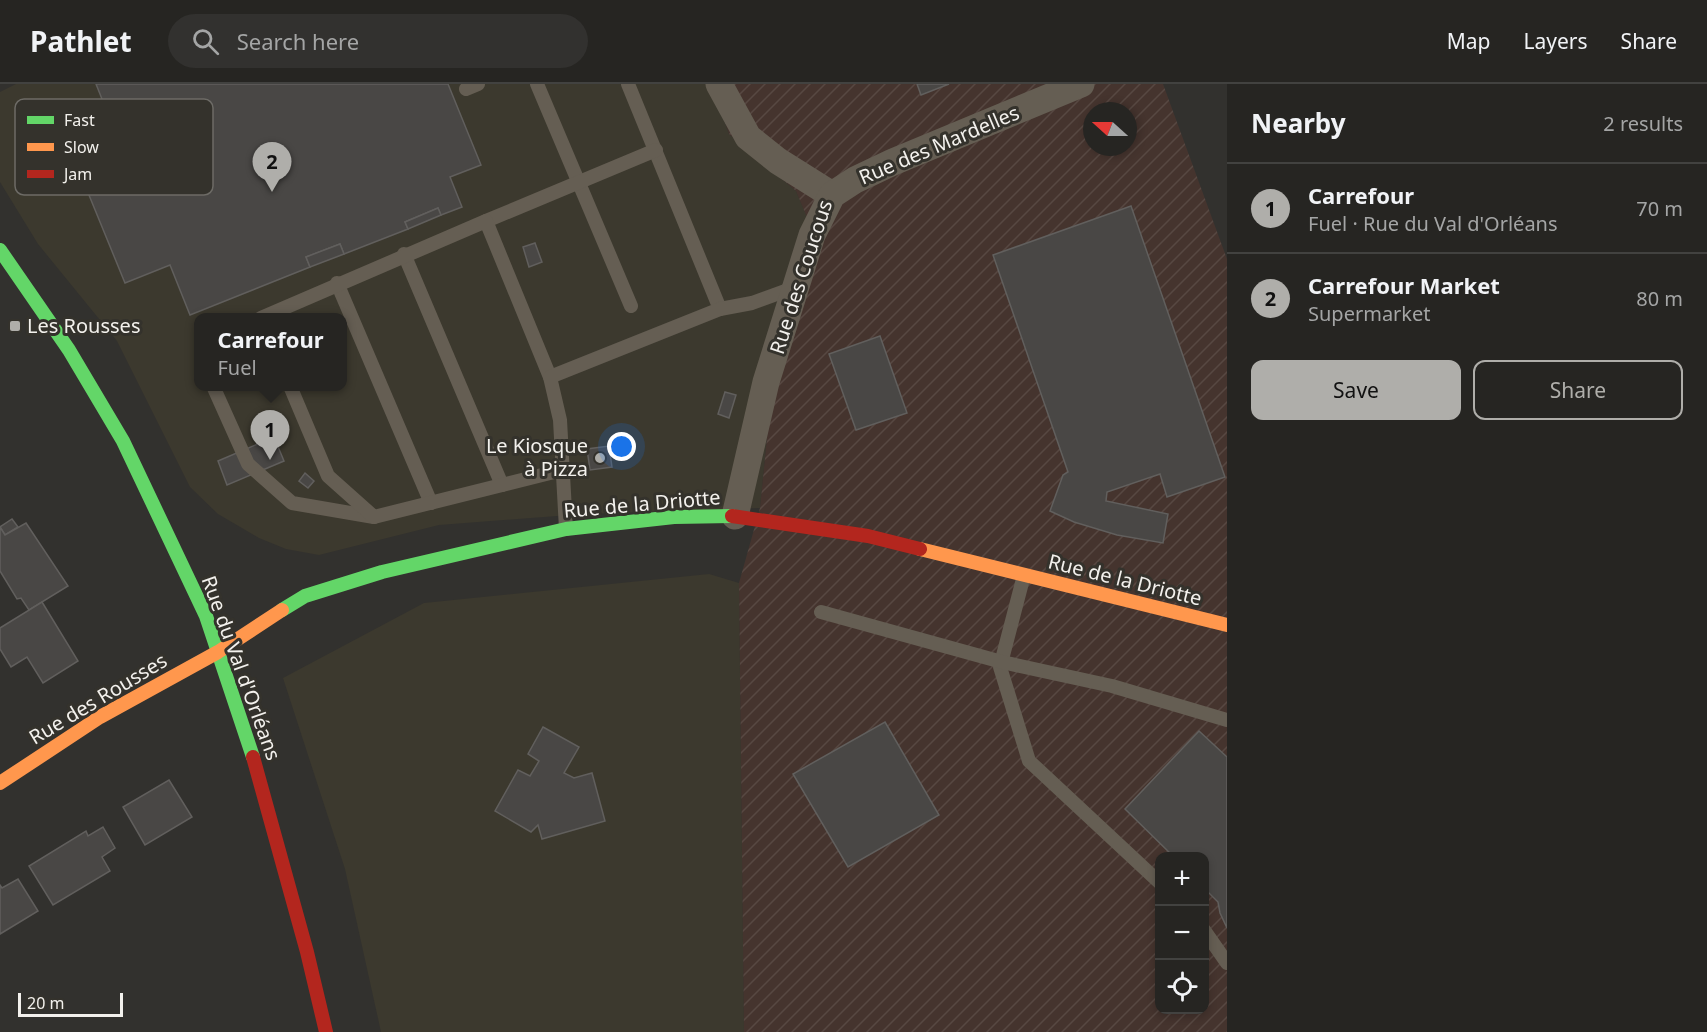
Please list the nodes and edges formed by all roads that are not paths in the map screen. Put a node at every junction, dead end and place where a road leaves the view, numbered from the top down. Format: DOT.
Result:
graph roads {
  1 [pos="537,84"];
  2 [pos="628,84"];
  3 [pos="719,84"];
  4 [pos="1081,84"];
  5 [pos="656,150"];
  6 [pos="578,181"];
  7 [pos="832,195"];
  8 [pos="486,221"];
  9 [pos="0,250"];
  10 [pos="404,254"];
  11 [pos="337,284"];
  12 [pos="796,287"];
  13 [pos="631,306"];
  14 [pos="720,309"];
  15 [pos="269,313"];
  16 [pos="550,377"];
  17 [pos="215,391"];
  18 [pos="292,391"];
  19 [pos="562,470"];
  20 [pos="502,484"];
  21 [pos="431,503"];
  22 [pos="735,516"];
  23 [pos="374,517"];
  24 [pos="566,529"];
  25 [pos="1024,575"];
  26 [pos="821,612"];
  27 [pos="1227,625"];
  28 [pos="218,652"];
  29 [pos="1002,662"];
  30 [pos="1227,720"];
  31 [pos="0,783"];
  32 [pos="1155,878"];
  33 [pos="1209,937"];
  34 [pos="1227,963"];
  35 [pos="326,1032"];
  1 -- 6 [label="lane"];
  2 -- 5 [label="lane"];
  3 -- 7 [label="street, Rue des Coucous"];
  4 -- 7 [label="street, Rue des Mardelles"];
  5 -- 6 [label="lane"];
  5 -- 14 [label="lane"];
  6 -- 8 [label="lane"];
  6 -- 13 [label="lane"];
  7 -- 12 [label="street, Rue des Coucous"];
  8 -- 10 [label="lane"];
  8 -- 16 [label="lane"];
  9 -- 28 [label="street, Rue du Val d'Orléans"];
  10 -- 11 [label="lane"];
  10 -- 20 [label="lane"];
  11 -- 15 [label="lane"];
  11 -- 21 [label="lane"];
  12 -- 14 [label="lane"];
  12 -- 22 [label="street, Rue des Coucous"];
  14 -- 16 [label="lane"];
  16 -- 19 [label="lane"];
  17 -- 23 [label="lane"];
  18 -- 23 [label="lane"];
  19 -- 20 [label="lane"];
  19 -- 24 [label="lane"];
  20 -- 21 [label="lane"];
  21 -- 23 [label="lane"];
  22 -- 24 [label="street, Rue de la Driotte"];
  22 -- 25 [label="street, Rue de la Driotte"];
  24 -- 28 [label="street, Rue de la Driotte"];
  25 -- 27 [label="street, Rue de la Driotte"];
  25 -- 29 [label="lane"];
  26 -- 29 [label="lane"];
  28 -- 31 [label="street, Rue des Rousses"];
  28 -- 35 [label="street, Rue du Val d'Orléans"];
  29 -- 30 [label="lane"];
  29 -- 32 [label="lane"];
  33 -- 34 [label="lane"];
}
